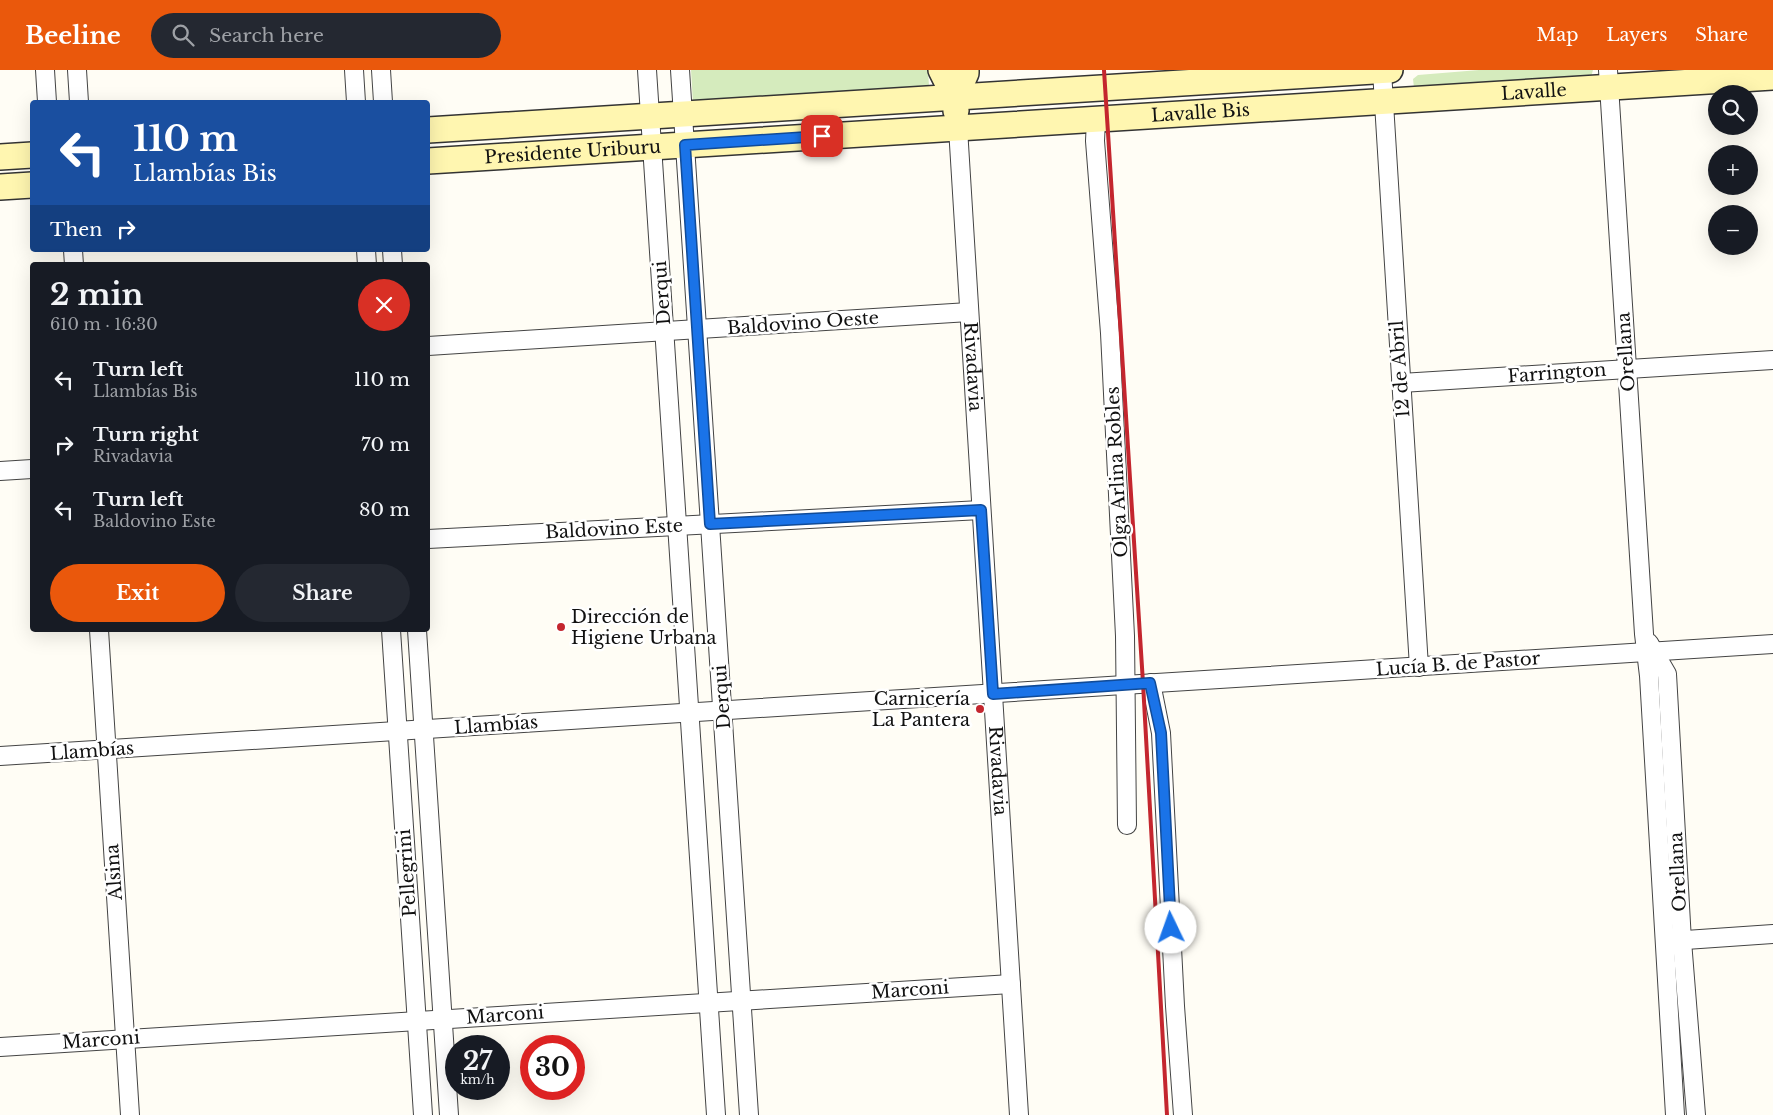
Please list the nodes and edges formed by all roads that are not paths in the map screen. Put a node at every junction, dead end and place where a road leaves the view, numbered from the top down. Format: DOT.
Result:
graph roads {
  1 [pos="45,70"];
  2 [pos="77,70"];
  3 [pos="354,70"];
  4 [pos="380,70"];
  5 [pos="648,70"];
  6 [pos="680,70"];
  7 [pos="941,70"];
  8 [pos="966,70"];
  9 [pos="1382,70"];
  10 [pos="1390,70"];
  11 [pos="1291,73"];
  12 [pos="1773,77"];
  13 [pos="1609,79"];
  14 [pos="955,98"];
  15 [pos="47,100"];
  16 [pos="79,100"];
  17 [pos="356,100"];
  18 [pos="383,100"];
  19 [pos="1384,102"];
  20 [pos="1293,107"];
  21 [pos="683,114"];
  22 [pos="650,116"];
  23 [pos="1101,120"];
  24 [pos="958,128"];
  25 [pos="430,130"];
  26 [pos="685,145"];
  27 [pos="652,147"];
  28 [pos="30,154"];
  29 [pos="0,156"];
  30 [pos="430,161"];
  31 [pos="30,185"];
  32 [pos="0,187"];
  33 [pos="969,312"];
  34 [pos="697,329"];
  35 [pos="664,331"];
  36 [pos="430,346"];
  37 [pos="1773,360"];
  38 [pos="1627,369"];
  39 [pos="1401,383"];
  40 [pos="30,469"];
  41 [pos="0,471"];
  42 [pos="981,510"];
  43 [pos="710,524"];
  44 [pos="677,526"];
  45 [pos="430,539"];
  46 [pos="99,632"];
  47 [pos="391,632"];
  48 [pos="417,632"];
  49 [pos="1773,644"];
  50 [pos="1650,652"];
  51 [pos="1418,667"];
  52 [pos="1140,684"];
  53 [pos="993,694"];
  54 [pos="723,711"];
  55 [pos="689,713"];
  56 [pos="424,730"];
  57 [pos="397,732"];
  58 [pos="107,750"];
  59 [pos="0,756"];
  60 [pos="1127,825"];
  61 [pos="1773,934"];
  62 [pos="1664,941"];
  63 [pos="1682,941"];
  64 [pos="1011,984"];
  65 [pos="742,1001"];
  66 [pos="708,1003"];
  67 [pos="442,1019"];
  68 [pos="416,1021"];
  69 [pos="125,1039"];
  70 [pos="0,1046"];
  71 [pos="130,1115"];
  72 [pos="422,1115"];
  73 [pos="449,1115"];
  74 [pos="716,1115"];
  75 [pos="749,1115"];
  76 [pos="1019,1115"];
  77 [pos="1183,1115"];
  78 [pos="1675,1115"];
  79 [pos="1696,1115"];
  1 -- 15 [label="street"];
  2 -- 16 [label="street"];
  3 -- 17 [label="street"];
  4 -- 18 [label="street"];
  5 -- 22 [label="street, Derqui"];
  6 -- 21 [label="street, Derqui"];
  7 -- 14 [label="street, Rivadavia"];
  8 -- 14 [label="street, Rivadavia"];
  9 -- 10 [label="street"];
  9 -- 11 [label="street"];
  9 -- 19 [label="street, 12 de Abril"];
  11 -- 14 [label="street, Lavalle Bis"];
  11 -- 20 [label="street"];
  12 -- 13 [label="street, Lavalle"];
  13 -- 19 [label="street, Lavalle"];
  13 -- 38 [label="street, Orellana"];
  14 -- 21 [label="street, Presidente Uriburu"];
  14 -- 24 [label="street, Rivadavia"];
  19 -- 20 [label="street, Lavalle"];
  19 -- 39 [label="street, 12 de Abril"];
  20 -- 23 [label="street, Lavalle Bis"];
  21 -- 22 [label="street, Presidente Uriburu"];
  21 -- 26 [label="street, Derqui"];
  22 -- 25 [label="street, Presidente Uriburu"];
  22 -- 27 [label="street, Derqui"];
  23 -- 24 [label="street, Lavalle Bis"];
  23 -- 52 [label="street, Olga Arlina Robles"];
  24 -- 26 [label="street, Presidente Uriburu"];
  24 -- 33 [label="street, Rivadavia"];
  26 -- 27 [label="street, Presidente Uriburu"];
  26 -- 34 [label="street, Derqui"];
  27 -- 30 [label="street, Presidente Uriburu"];
  27 -- 35 [label="street, Derqui"];
  28 -- 29 [label="street"];
  31 -- 32 [label="street"];
  33 -- 34 [label="street, Baldovino Oeste"];
  33 -- 42 [label="street, Rivadavia"];
  34 -- 35 [label="street, Baldovino Oeste"];
  34 -- 43 [label="street, Derqui"];
  35 -- 36 [label="street, Baldovino Oeste"];
  35 -- 44 [label="street, Derqui"];
  37 -- 38 [label="street, Farrington"];
  38 -- 39 [label="street, Farrington"];
  38 -- 50 [label="street, Orellana"];
  39 -- 51 [label="street, 12 de Abril"];
  40 -- 41 [label="street"];
  42 -- 43 [label="street, Baldovino Este"];
  42 -- 53 [label="street, Rivadavia"];
  43 -- 44 [label="street, Baldovino Este"];
  43 -- 54 [label="street, Derqui"];
  44 -- 45 [label="street, Baldovino Este"];
  44 -- 55 [label="street, Derqui"];
  46 -- 58 [label="street, Alsina"];
  47 -- 57 [label="street, Pellegrini"];
  48 -- 56 [label="street, Pellegrini"];
  49 -- 50 [label="street, Lucía B. de Pastor"];
  50 -- 51 [label="street, Lucía B. de Pastor"];
  50 -- 62 [label="street, Orellana"];
  50 -- 63 [label="street, Orellana"];
  51 -- 52 [label="street, Lucía B. de Pastor"];
  52 -- 53 [label="street, Lucía B. de Pastor"];
  52 -- 60 [label="street, Olga Arlina Robles"];
  52 -- 77 [label="street, Olga Arlina Robles"];
  53 -- 54 [label="street, Llambías"];
  53 -- 64 [label="street, Rivadavia"];
  54 -- 55 [label="street, Llambías"];
  54 -- 65 [label="street, Derqui"];
  55 -- 56 [label="street, Llambías"];
  55 -- 66 [label="street, Derqui"];
  56 -- 57 [label="street, Llambías"];
  56 -- 67 [label="street, Pellegrini"];
  57 -- 58 [label="street, Llambías"];
  57 -- 68 [label="street, Pellegrini"];
  58 -- 59 [label="street, Llambías"];
  58 -- 69 [label="street, Alsina"];
  61 -- 63 [label="street"];
  62 -- 63 [label="street"];
  62 -- 78 [label="street, Orellana"];
  63 -- 79 [label="street, Orellana"];
  64 -- 65 [label="street, Marconi"];
  64 -- 76 [label="street, Rivadavia"];
  65 -- 66 [label="street, Marconi"];
  65 -- 75 [label="street, Derqui"];
  66 -- 67 [label="street, Marconi"];
  66 -- 74 [label="street, Derqui"];
  67 -- 68 [label="street, Marconi"];
  67 -- 73 [label="street, Pellegrini"];
  68 -- 69 [label="street, Marconi"];
  68 -- 72 [label="street, Pellegrini"];
  69 -- 70 [label="street, Marconi"];
  69 -- 71 [label="street, Alsina"];
}
